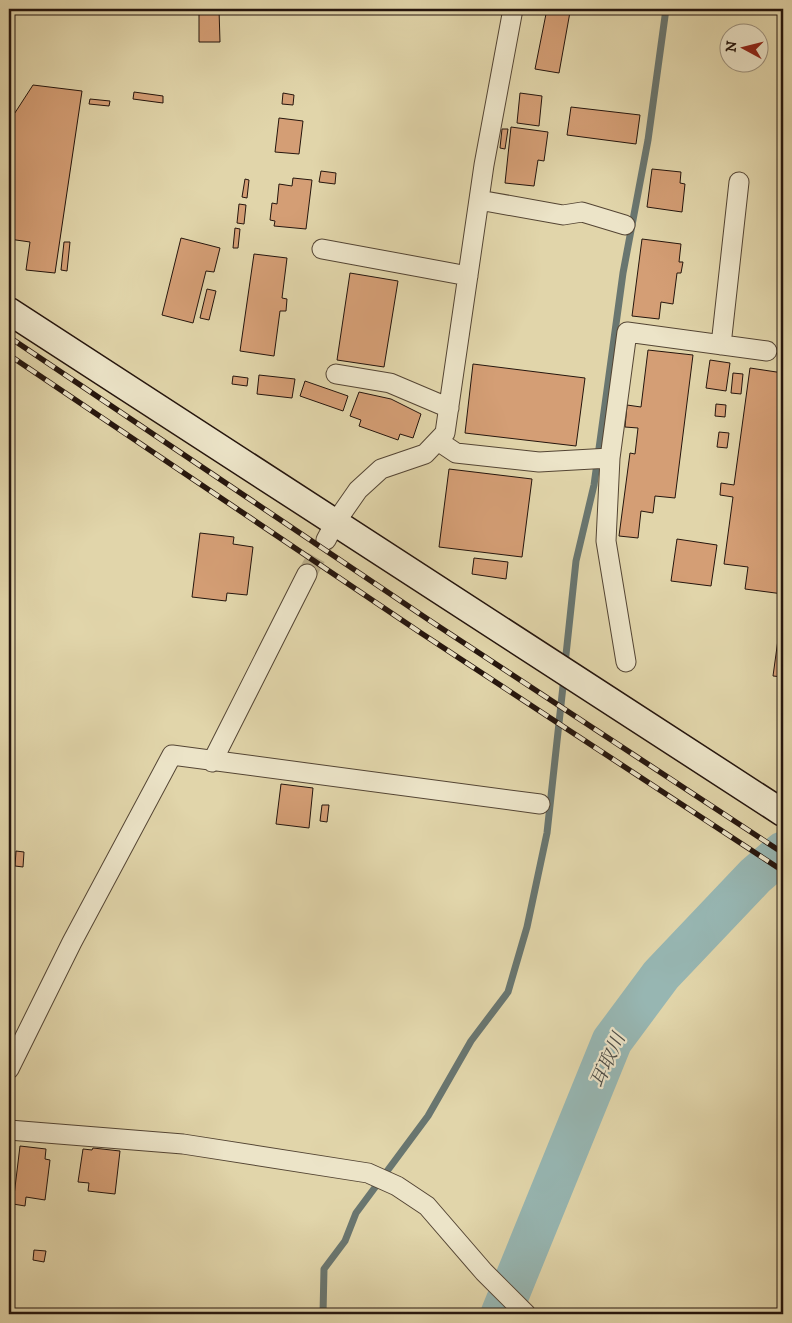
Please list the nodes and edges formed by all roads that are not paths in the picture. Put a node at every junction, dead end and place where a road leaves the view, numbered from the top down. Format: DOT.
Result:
graph roads {
  1 [pos="513,9"];
  2 [pos="739,182"];
  3 [pos="478,200"];
  4 [pos="625,225"];
  5 [pos="322,249"];
  6 [pos="468,276"];
  7 [pos="9,310"];
  8 [pos="721,345"];
  9 [pos="768,351"];
  10 [pos="336,374"];
  11 [pos="449,408"];
  12 [pos="438,441"];
  13 [pos="602,459"];
  14 [pos="330,531"];
  15 [pos="307,574"];
  16 [pos="626,662"];
  17 [pos="212,762"];
  18 [pos="540,804"];
  19 [pos="783,813"];
  20 [pos="9,1069"];
  21 [pos="9,1130"];
  22 [pos="526,1314"];
  1 -- 3 [label="street"];
  2 -- 8 [label="street"];
  3 -- 4 [label="street"];
  3 -- 6 [label="street"];
  5 -- 6 [label="street"];
  6 -- 11 [label="street"];
  7 -- 14 [label="street"];
  8 -- 9 [label="street"];
  8 -- 13 [label="street"];
  10 -- 11 [label="street"];
  11 -- 12 [label="street"];
  12 -- 13 [label="street"];
  12 -- 14 [label="street"];
  13 -- 16 [label="street"];
  14 -- 19 [label="street"];
  15 -- 17 [label="street"];
  17 -- 18 [label="street"];
  17 -- 20 [label="street"];
  21 -- 22 [label="street"];
}
